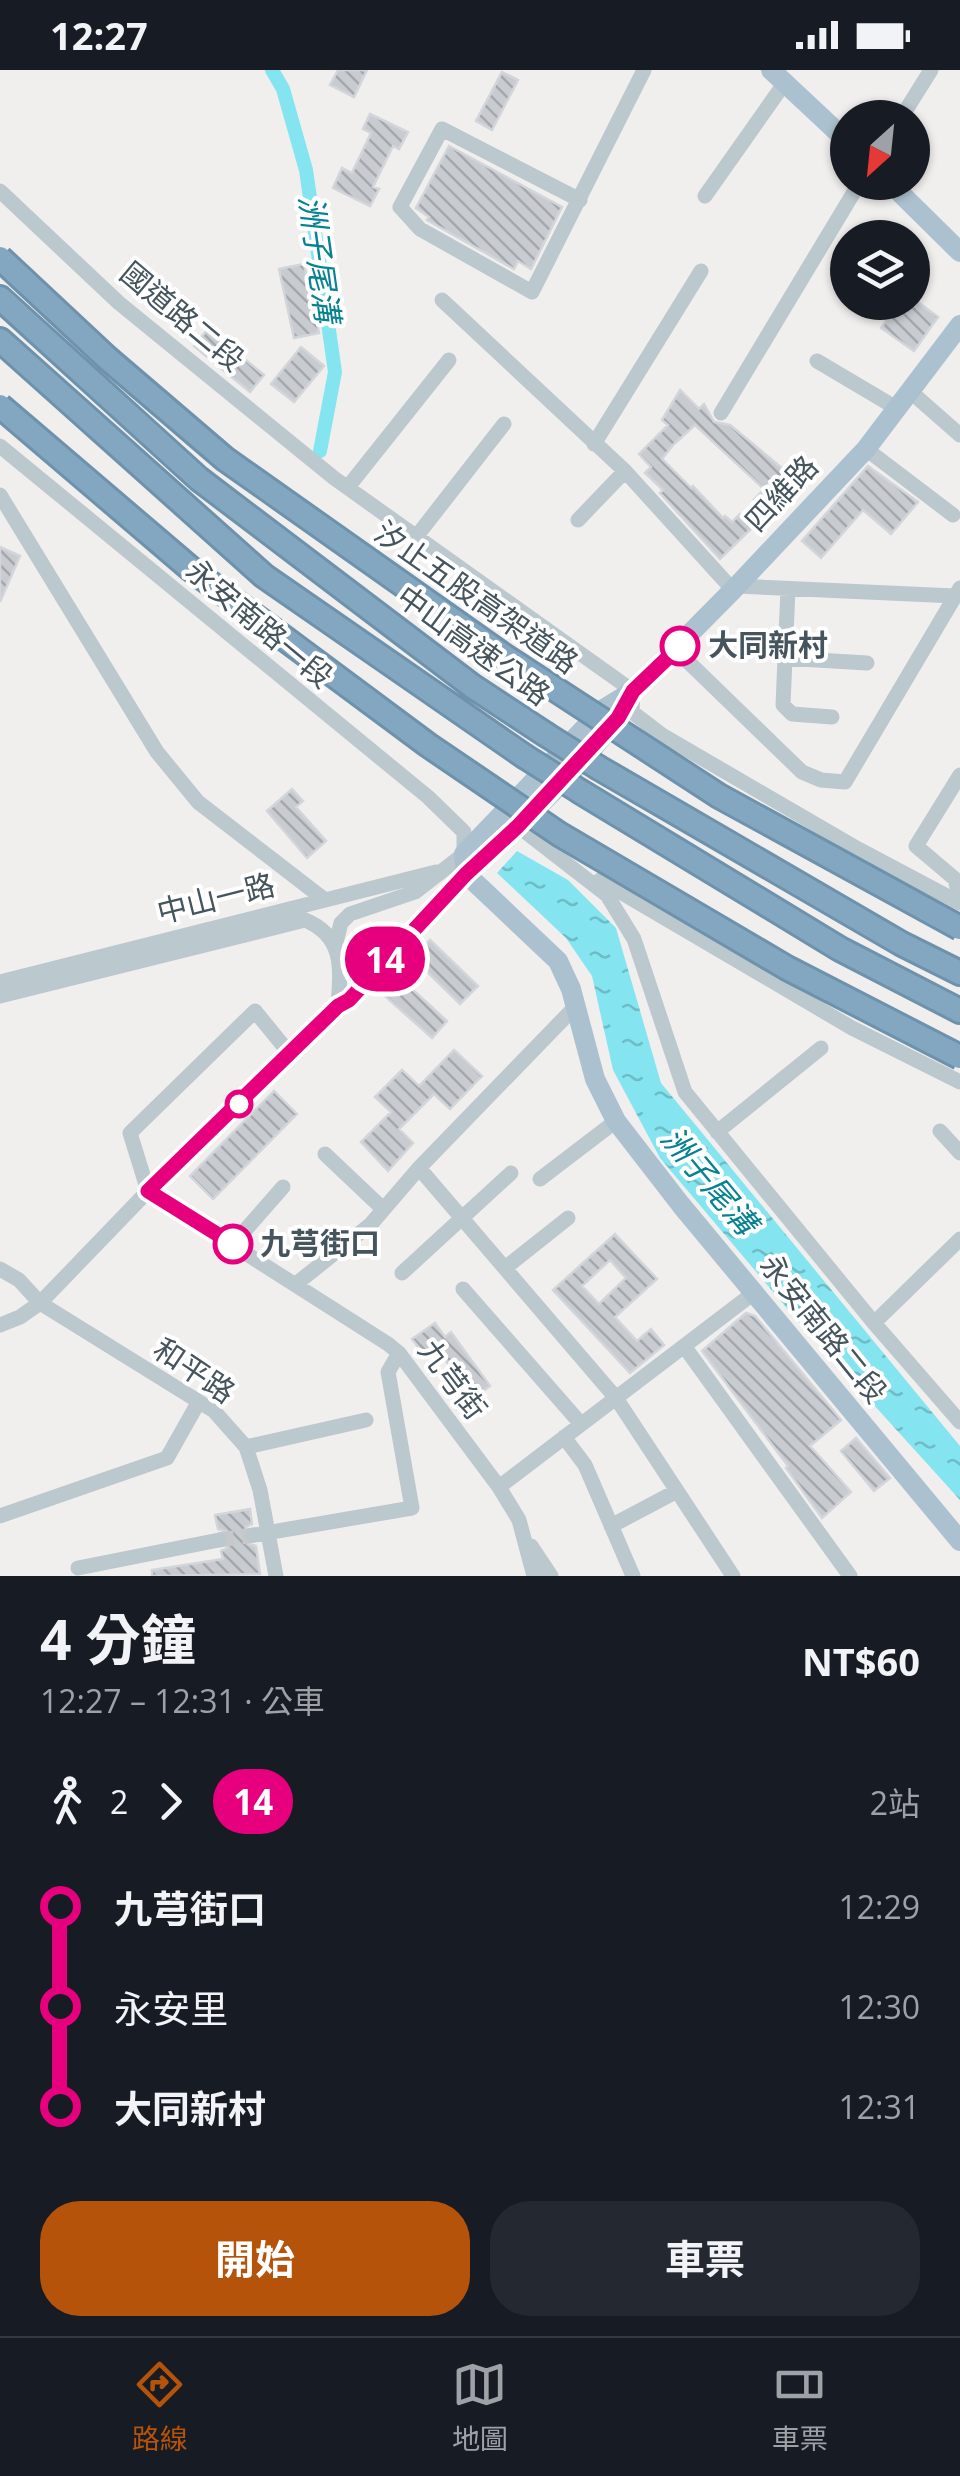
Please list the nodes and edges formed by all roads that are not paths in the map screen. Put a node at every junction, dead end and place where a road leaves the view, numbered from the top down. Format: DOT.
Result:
graph roads {
  1 [pos="644,70"];
  2 [pos="930,70"];
  3 [pos="779,76"];
  4 [pos="912,100"];
  5 [pos="830,125"];
  6 [pos="0,191"];
  7 [pos="705,196"];
  8 [pos="580,200"];
  9 [pos="849,200"];
  10 [pos="907,200"];
  11 [pos="960,252"];
  12 [pos="0,258"];
  13 [pos="702,272"];
  14 [pos="0,298"];
  15 [pos="442,300"];
  16 [pos="960,326"];
  17 [pos="0,340"];
  18 [pos="449,360"];
  19 [pos="818,362"];
  20 [pos="904,400"];
  21 [pos="0,406"];
  22 [pos="721,413"];
  23 [pos="504,424"];
  24 [pos="960,435"];
  25 [pos="594,444"];
  26 [pos="866,449"];
  27 [pos="2,452"];
  28 [pos="625,471"];
  29 [pos="341,482"];
  30 [pos="0,495"];
  31 [pos="953,516"];
  32 [pos="578,520"];
  33 [pos="416,537"];
  34 [pos="735,588"];
  35 [pos="788,589"];
  36 [pos="958,592"];
  37 [pos="676,650"];
  38 [pos="784,658"];
  39 [pos="867,663"];
  40 [pos="633,691"];
  41 [pos="832,717"];
  42 [pos="960,776"];
  43 [pos="518,826"];
  44 [pos="566,861"];
  45 [pos="458,866"];
  46 [pos="325,900"];
  47 [pos="960,902"];
  48 [pos="960,928"];
  49 [pos="335,946"];
  50 [pos="380,964"];
  51 [pos="960,973"];
  52 [pos="0,982"];
  53 [pos="0,996"];
  54 [pos="338,1006"];
  55 [pos="574,1008"];
  56 [pos="960,1011"];
  57 [pos="820,1048"];
  58 [pos="290,1054"];
  59 [pos="960,1057"];
  60 [pos="960,1082"];
  61 [pos="616,1121"];
  62 [pos="940,1131"];
  63 [pos="718,1132"];
  64 [pos="960,1153"];
  65 [pos="325,1154"];
  66 [pos="420,1168"];
  67 [pos="511,1174"];
  68 [pos="540,1179"];
  69 [pos="283,1187"];
  70 [pos="148,1191"];
  71 [pos="384,1210"];
  72 [pos="568,1218"];
  73 [pos="464,1220"];
  74 [pos="960,1239"];
  75 [pos="233,1244"];
  76 [pos="505,1268"];
  77 [pos="0,1269"];
  78 [pos="402,1273"];
  79 [pos="296,1284"];
  80 [pos="463,1289"];
  81 [pos="755,1292"];
  82 [pos="40,1303"];
  83 [pos="874,1323"];
  84 [pos="0,1325"];
  85 [pos="684,1346"];
  86 [pos="399,1354"];
  87 [pos="616,1398"];
  88 [pos="198,1403"];
  89 [pos="366,1420"];
  90 [pos="960,1422"];
  91 [pos="582,1424"];
  92 [pos="564,1437"];
  93 [pos="246,1448"];
  94 [pos="500,1487"];
  95 [pos="677,1490"];
  96 [pos="0,1516"];
  97 [pos="611,1526"];
  98 [pos="261,1534"];
  99 [pos="526,1538"];
  100 [pos="220,1540"];
  101 [pos="960,1541"];
  102 [pos="78,1568"];
  103 [pos="276,1576"];
  104 [pos="534,1576"];
  105 [pos="551,1576"];
  106 [pos="632,1576"];
  107 [pos="733,1576"];
  108 [pos="850,1576"];
  1 -- 8 [label="street"];
  2 -- 4 [label="street"];
  3 -- 5 [label="main road"];
  3 -- 7 [label="street"];
  6 -- 29 [label="street, 國道路二段"];
  8 -- 8 [label="street"];
  9 -- 22 [label="street"];
  10 -- 11 [label="main road"];
  12 -- 48 [label="highway, 汐止五股高架道路, bridge"];
  13 -- 25 [label="street"];
  14 -- 51 [label="highway, 中山高速公路, bridge"];
  15 -- 25 [label="street"];
  16 -- 20 [label="main road, 四維路"];
  17 -- 56 [label="highway, 中山高速公路, bridge"];
  18 -- 29 [label="street"];
  19 -- 20 [label="street"];
  20 -- 24 [label="street"];
  20 -- 26 [label="main road, 四維路"];
  21 -- 59 [label="highway, bridge"];
  23 -- 33 [label="street"];
  25 -- 28 [label="street"];
  26 -- 31 [label="street"];
  26 -- 34 [label="main road, 四維路"];
  27 -- 45 [label="street, 永安南路一段"];
  28 -- 32 [label="street"];
  28 -- 34 [label="street"];
  29 -- 33 [label="street, 國道路二段"];
  30 -- 46 [label="street"];
  33 -- 40 [label="street, 國道路二段"];
  34 -- 35 [label="street"];
  34 -- 37 [label="main road, 四維路"];
  35 -- 36 [label="street"];
  35 -- 38 [label="street"];
  36 -- 37 [label="street"];
  37 -- 40 [label="main road, 四維路"];
  38 -- 39 [label="street"];
  38 -- 41 [label="street"];
  40 -- 43 [label="main road, 四維路"];
  40 -- 45 [label="main road, 四維路"];
  40 -- 47 [label="street"];
  42 -- 47 [label="street"];
  43 -- 44 [label="street"];
  43 -- 45 [label="main road, 四維路"];
  44 -- 60 [label="street"];
  44 -- 63 [label="street"];
  45 -- 46 [label="street, 中山一路"];
  45 -- 49 [label="street"];
  45 -- 50 [label="street"];
  45 -- 55 [label="main road, 永安南路二段"];
  46 -- 52 [label="street, 中山一路"];
  49 -- 50 [label="street"];
  49 -- 53 [label="street, 中山一路"];
  49 -- 54 [label="street"];
  50 -- 54 [label="street"];
  54 -- 58 [label="street"];
  55 -- 61 [label="main road, 永安南路二段"];
  55 -- 66 [label="street"];
  57 -- 63 [label="street"];
  58 -- 70 [label="street"];
  58 -- 70 [label="street"];
  61 -- 68 [label="street"];
  61 -- 81 [label="main road, 永安南路二段"];
  62 -- 64 [label="street"];
  63 -- 83 [label="street"];
  65 -- 71 [label="street"];
  66 -- 71 [label="street"];
  66 -- 73 [label="street"];
  67 -- 73 [label="street"];
  69 -- 75 [label="street"];
  70 -- 75 [label="street, 九芎街"];
  70 -- 82 [label="street"];
  71 -- 79 [label="street"];
  72 -- 76 [label="street"];
  73 -- 76 [label="street"];
  73 -- 78 [label="street"];
  74 -- 83 [label="street"];
  75 -- 79 [label="street, 九芎街"];
  76 -- 87 [label="street"];
  77 -- 82 [label="street, 和平路"];
  79 -- 86 [label="street, 九芎街"];
  80 -- 91 [label="street"];
  81 -- 85 [label="street"];
  81 -- 101 [label="main road, 永安南路二段"];
  82 -- 84 [label="street"];
  82 -- 88 [label="street, 和平路"];
  83 -- 90 [label="street"];
  85 -- 87 [label="street"];
  85 -- 108 [label="street"];
  86 -- 94 [label="street, 九芎街"];
  86 -- 98 [label="street"];
  87 -- 91 [label="street"];
  87 -- 95 [label="street"];
  88 -- 93 [label="street, 和平路"];
  88 -- 96 [label="street"];
  89 -- 93 [label="street"];
  91 -- 92 [label="street"];
  92 -- 94 [label="street"];
  92 -- 97 [label="street"];
  93 -- 98 [label="street, 和平路"];
  94 -- 99 [label="street, 九芎街"];
  95 -- 97 [label="street"];
  95 -- 107 [label="street"];
  97 -- 106 [label="street"];
  98 -- 103 [label="street, 和平路"];
  99 -- 104 [label="street, 九芎街"];
  99 -- 105 [label="street, 九芎街"];
  100 -- 102 [label="street"];
}
